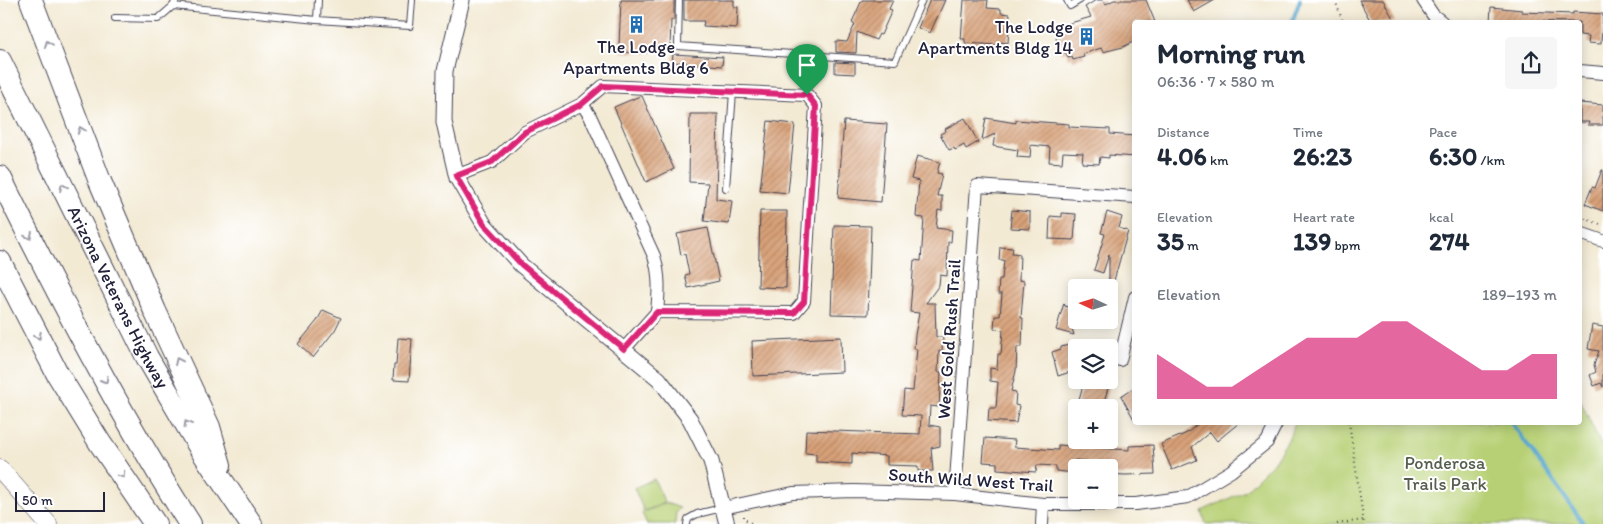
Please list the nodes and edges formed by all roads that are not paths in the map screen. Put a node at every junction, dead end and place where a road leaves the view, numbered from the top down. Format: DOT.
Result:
graph roads {
  1 [pos="31,0"];
  2 [pos="318,0"];
  3 [pos="412,0"];
  4 [pos="462,0"];
  5 [pos="679,0"];
  6 [pos="922,0"];
  7 [pos="1068,0"];
  8 [pos="1080,0"];
  9 [pos="1423,0"];
  10 [pos="174,3"];
  11 [pos="115,18"];
  12 [pos="316,20"];
  13 [pos="1440,20"];
  14 [pos="0,61"];
  15 [pos="1582,72"];
  16 [pos="1603,73"];
  17 [pos="733,92"];
  18 [pos="582,104"];
  19 [pos="456,176"];
  20 [pos="0,177"];
  21 [pos="726,188"];
  22 [pos="1132,197"];
  23 [pos="1582,234"];
  24 [pos="1603,241"];
  25 [pos="0,262"];
  26 [pos="0,283"];
  27 [pos="20,303"];
  28 [pos="1132,310"];
  29 [pos="657,312"];
  30 [pos="624,349"];
  31 [pos="1120,360"];
  32 [pos="1276,425"];
  33 [pos="0,469"];
  34 [pos="227,487"];
  35 [pos="955,494"];
  36 [pos="1043,504"];
  37 [pos="724,508"];
  38 [pos="48,524"];
  39 [pos="155,524"];
  40 [pos="190,524"];
  41 [pos="251,524"];
  42 [pos="687,524"];
  43 [pos="727,524"];
  44 [pos="1042,524"];
  34 -- 1 [label="highway, one-way"];
  2 -- 12 [label="lane"];
  3 -- 12 [label="lane"];
  4 -- 19 [label="street"];
  5 -- 6 [label="lane"];
  7 -- 8 [label="lane"];
  9 -- 13 [label="street"];
  10 -- 11 [label="lane"];
  10 -- 12 [label="lane"];
  34 -- 14 [label="highway, Arizona Veterans Highway, one-way"];
  15 -- 16 [label="street"];
  17 -- 18 [label="street"];
  17 -- 21 [label="lane"];
  17 -- 29 [label="street"];
  18 -- 19 [label="street"];
  18 -- 29 [label="street"];
  19 -- 30 [label="street"];
  20 -- 40 [label="highway, one-way"];
  22 -- 35 [label="street, West Gold Rush Trail"];
  23 -- 24 [label="street"];
  25 -- 27 [label="highway"];
  26 -- 27 [label="highway"];
  27 -- 39 [label="highway, one-way"];
  28 -- 31 [label="street"];
  29 -- 30 [label="street"];
  30 -- 37 [label="street"];
  32 -- 36 [label="street, South Wild West Trail"];
  33 -- 38 [label="main road"];
  34 -- 41 [label="highway, Arizona Veterans Highway"];
  35 -- 36 [label="street, South Wild West Trail"];
  35 -- 37 [label="street, South Wild West Trail"];
  36 -- 44 [label="street"];
  37 -- 42 [label="lane"];
  37 -- 43 [label="street"];
}
